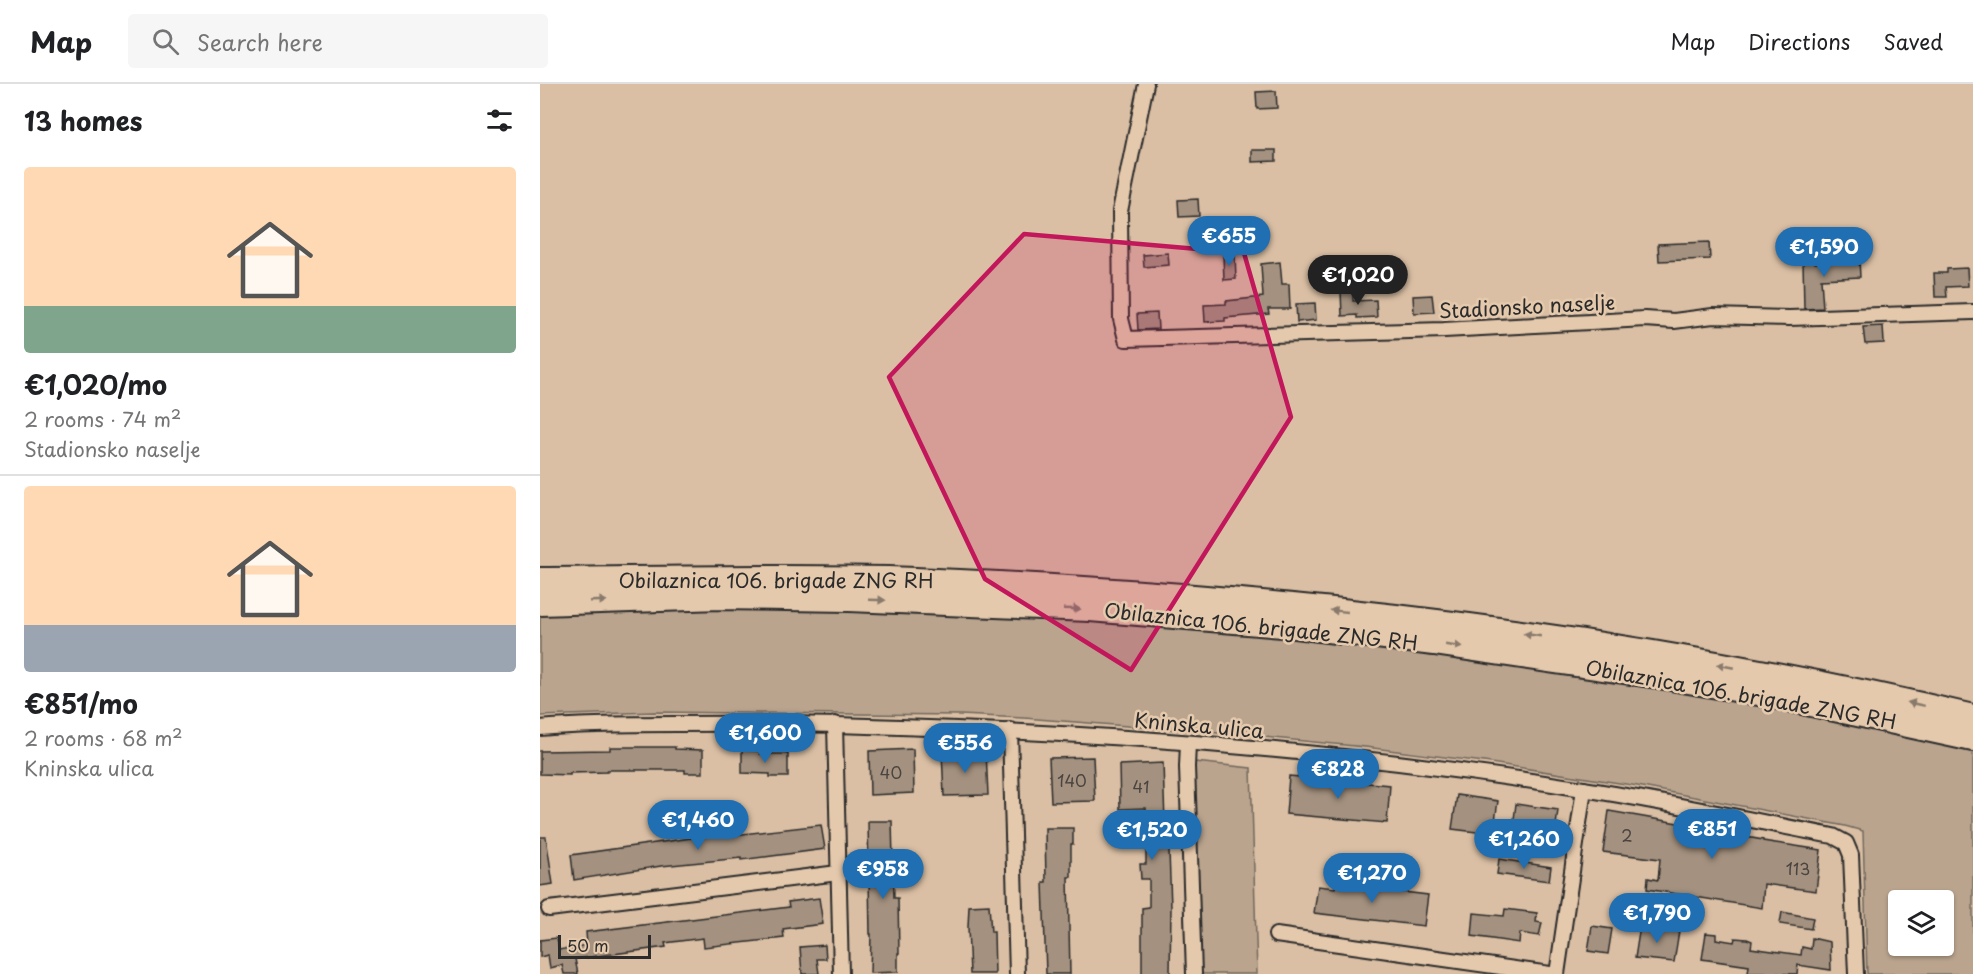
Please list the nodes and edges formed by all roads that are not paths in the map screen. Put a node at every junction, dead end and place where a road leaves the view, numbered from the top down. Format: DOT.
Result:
graph roads {
  1 [pos="1146,84"];
  2 [pos="1973,312"];
  3 [pos="540,580"];
  4 [pos="540,603"];
  5 [pos="1973,717"];
  6 [pos="835,724"];
  7 [pos="540,728"];
  8 [pos="1010,730"];
  9 [pos="1973,739"];
  10 [pos="1188,743"];
  11 [pos="1584,789"];
  12 [pos="838,873"];
  13 [pos="549,909"];
  14 [pos="1276,934"];
  15 [pos="841,974"];
  16 [pos="1017,974"];
  17 [pos="1194,974"];
  18 [pos="1550,974"];
  19 [pos="1557,974"];
  20 [pos="1856,974"];
  1 -- 2 [label="street, Stadionsko naselje"];
  5 -- 3 [label="highway, Obilaznica 106. brigade ZNG RH, one-way"];
  4 -- 9 [label="highway, Obilaznica 106. brigade ZNG RH, one-way"];
  6 -- 7 [label="street, Kninska ulica"];
  6 -- 8 [label="street, Kninska ulica"];
  6 -- 12 [label="street"];
  8 -- 10 [label="street, Kninska ulica"];
  8 -- 16 [label="street"];
  10 -- 11 [label="street, Kninska ulica"];
  10 -- 17 [label="street"];
  11 -- 19 [label="street"];
  11 -- 20 [label="street, Kninska ulica"];
  12 -- 13 [label="street"];
  12 -- 15 [label="street"];
  14 -- 18 [label="street"];
}
